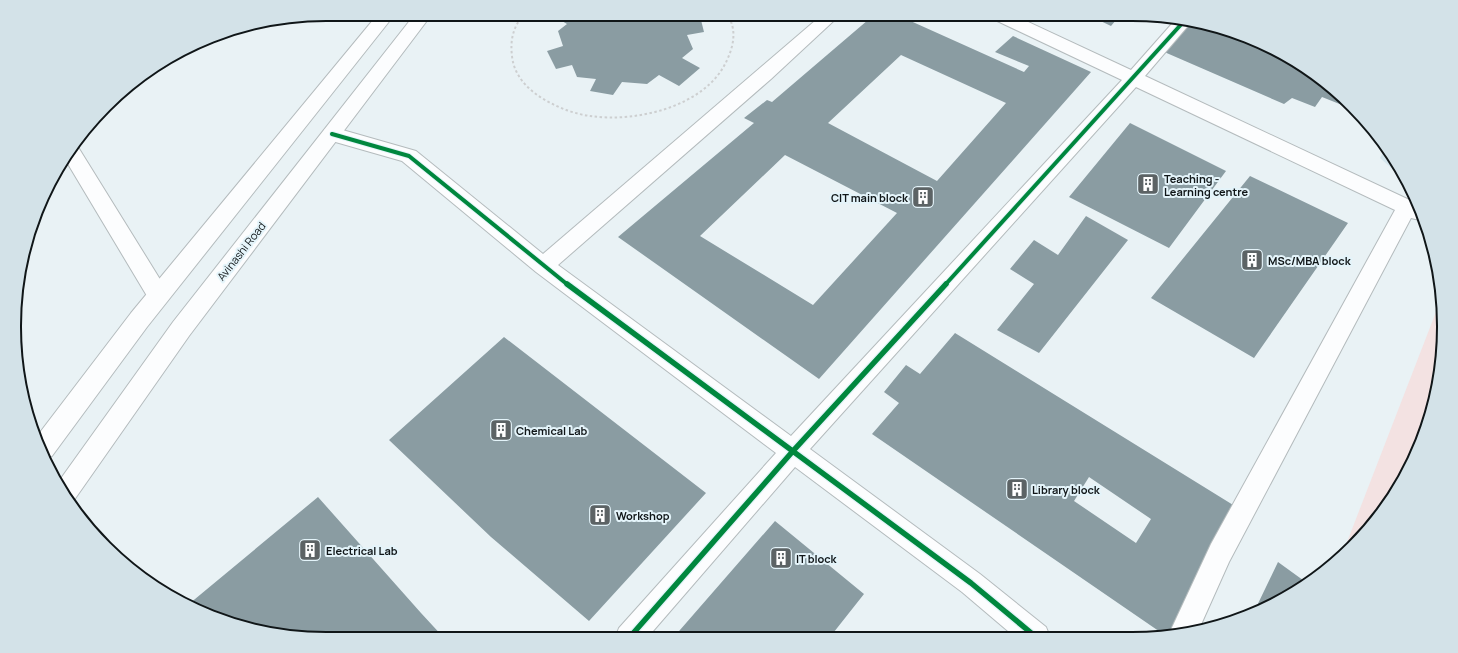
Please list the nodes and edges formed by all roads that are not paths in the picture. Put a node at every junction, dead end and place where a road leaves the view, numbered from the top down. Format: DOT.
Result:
graph roads {
  1 [pos="381,21"];
  2 [pos="419,21"];
  3 [pos="825,21"];
  4 [pos="1012,21"];
  5 [pos="1180,25"];
  6 [pos="1134,78"];
  7 [pos="332,134"];
  8 [pos="73,155"];
  9 [pos="1414,209"];
  10 [pos="1414,211"];
  11 [pos="543,266"];
  12 [pos="158,295"];
  13 [pos="45,445"];
  14 [pos="793,451"];
  15 [pos="68,489"];
  16 [pos="1186,627"];
  17 [pos="634,632"];
  18 [pos="1030,632"];
  1 -- 12 [label="street"];
  2 -- 7 [label="street, Avinashi Road"];
  3 -- 11 [label="street"];
  4 -- 6 [label="street"];
  5 -- 6 [label="street"];
  6 -- 9 [label="street"];
  6 -- 14 [label="street"];
  7 -- 11 [label="street"];
  7 -- 15 [label="street, Avinashi Road"];
  8 -- 12 [label="street"];
  10 -- 16 [label="street"];
  11 -- 14 [label="street"];
  12 -- 13 [label="street"];
  14 -- 17 [label="street"];
  14 -- 18 [label="street"];
}
